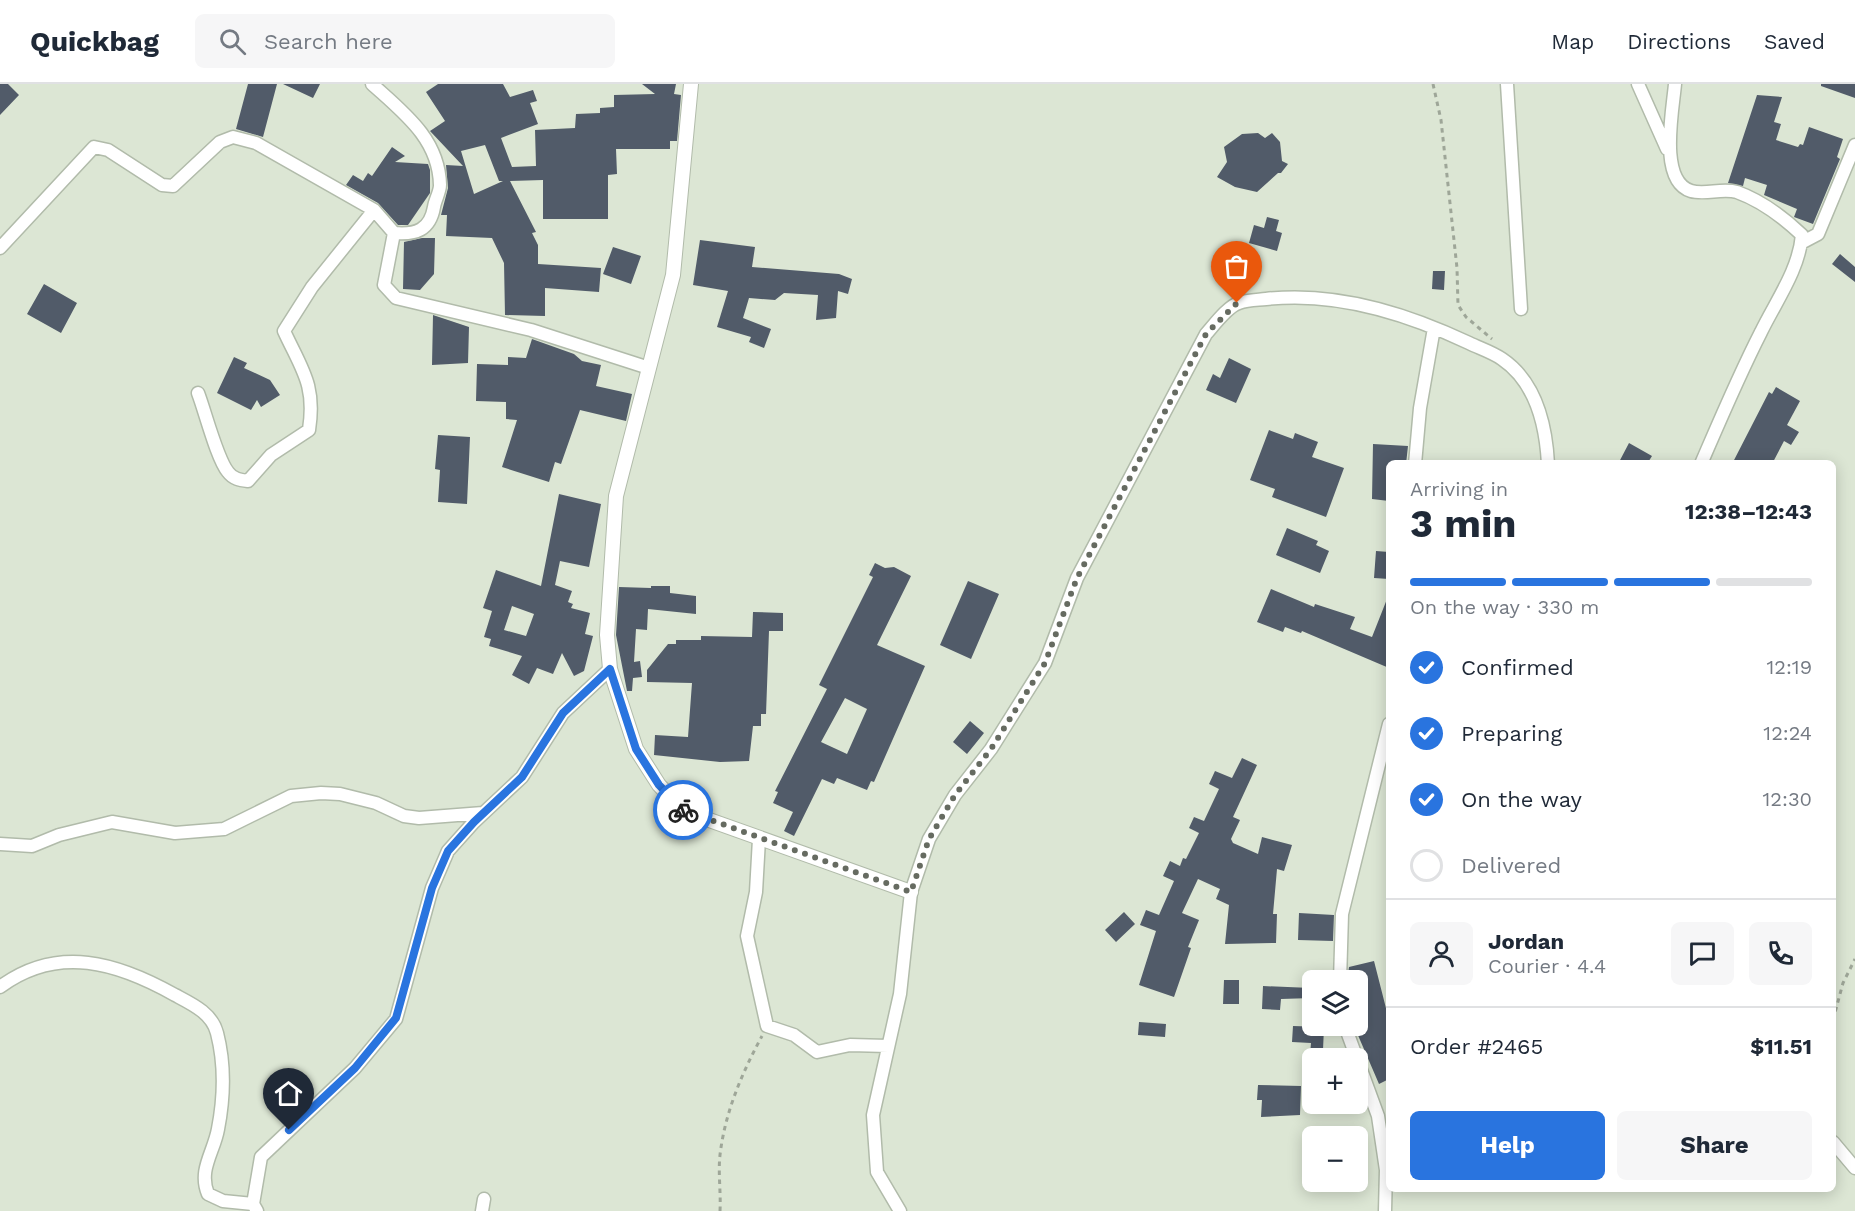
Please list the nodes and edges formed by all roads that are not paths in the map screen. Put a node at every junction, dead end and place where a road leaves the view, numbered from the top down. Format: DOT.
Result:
graph roads {
  1 [pos="372,84"];
  2 [pos="691,84"];
  3 [pos="1507,84"];
  4 [pos="1638,84"];
  5 [pos="1675,84"];
  6 [pos="1855,146"];
  7 [pos="1668,151"];
  8 [pos="374,210"];
  9 [pos="394,233"];
  10 [pos="1801,243"];
  11 [pos="0,248"];
  12 [pos="1521,309"];
  13 [pos="1434,328"];
  14 [pos="649,368"];
  15 [pos="198,393"];
  16 [pos="1415,460"];
  17 [pos="1548,460"];
  18 [pos="1703,460"];
  19 [pos="610,669"];
  20 [pos="1386,736"];
  21 [pos="483,813"];
  22 [pos="759,839"];
  23 [pos="0,844"];
  24 [pos="911,892"];
  25 [pos="1340,970"];
  26 [pos="0,987"];
  27 [pos="1349,1036"];
  28 [pos="888,1046"];
  29 [pos="1836,1146"];
  30 [pos="1855,1168"];
  31 [pos="255,1208"];
  32 [pos="900,1211"];
  33 [pos="1385,1211"];
  1 -- 9 [label="street"];
  2 -- 14 [label="street"];
  3 -- 12 [label="street"];
  4 -- 7 [label="street"];
  5 -- 7 [label="street"];
  6 -- 10 [label="street"];
  7 -- 10 [label="street"];
  8 -- 9 [label="street"];
  8 -- 11 [label="street"];
  8 -- 15 [label="street"];
  9 -- 14 [label="street"];
  10 -- 18 [label="street"];
  13 -- 16 [label="street"];
  13 -- 17 [label="street"];
  13 -- 24 [label="street"];
  14 -- 19 [label="street"];
  19 -- 21 [label="street"];
  19 -- 22 [label="street"];
  20 -- 25 [label="street"];
  21 -- 23 [label="street"];
  21 -- 31 [label="street"];
  22 -- 24 [label="street"];
  22 -- 28 [label="street"];
  24 -- 28 [label="street"];
  26 -- 31 [label="street"];
  27 -- 33 [label="street"];
  28 -- 32 [label="street"];
  29 -- 30 [label="street"];
}
